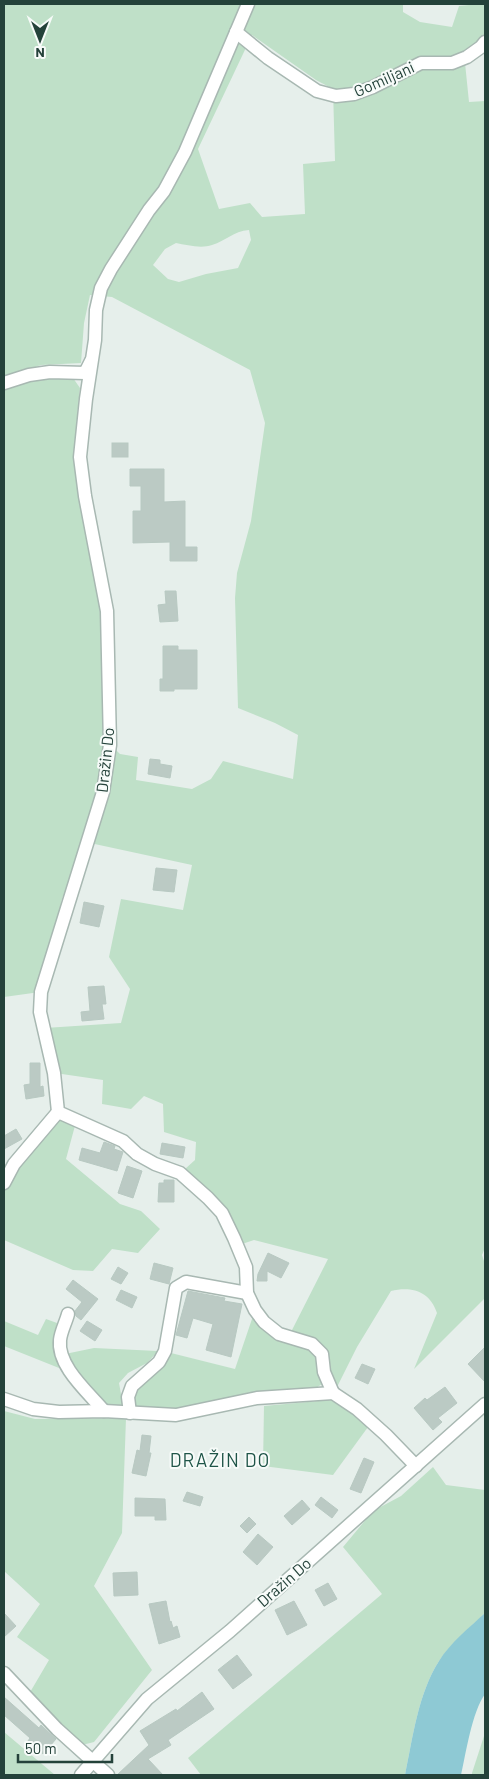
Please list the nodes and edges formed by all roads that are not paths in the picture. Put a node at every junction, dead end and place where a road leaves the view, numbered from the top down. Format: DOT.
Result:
graph roads {
  1 [pos="248,4"];
  2 [pos="236,32"];
  3 [pos="485,42"];
  4 [pos="92,359"];
  5 [pos="4,384"];
  6 [pos="58,1112"];
  7 [pos="4,1183"];
  8 [pos="247,1293"];
  9 [pos="68,1314"];
  10 [pos="333,1393"];
  11 [pos="4,1399"];
  12 [pos="485,1404"];
  13 [pos="104,1411"];
  14 [pos="130,1413"];
  15 [pos="416,1466"];
  16 [pos="4,1673"];
  17 [pos="86,1768"];
  18 [pos="108,1775"];
  1 -- 2 [label="street, Dražin Do"];
  2 -- 3 [label="street, Gomiljani"];
  2 -- 4 [label="street, Dražin Do"];
  4 -- 5 [label="street"];
  4 -- 6 [label="street, Dražin Do"];
  6 -- 7 [label="street"];
  6 -- 8 [label="street"];
  8 -- 10 [label="street"];
  8 -- 14 [label="street"];
  9 -- 13 [label="street"];
  10 -- 14 [label="street"];
  10 -- 15 [label="street"];
  11 -- 13 [label="street"];
  12 -- 15 [label="street, Dražin Do"];
  13 -- 14 [label="street"];
  15 -- 17 [label="street, Dražin Do"];
  16 -- 17 [label="street"];
  17 -- 18 [label="street"];
}
